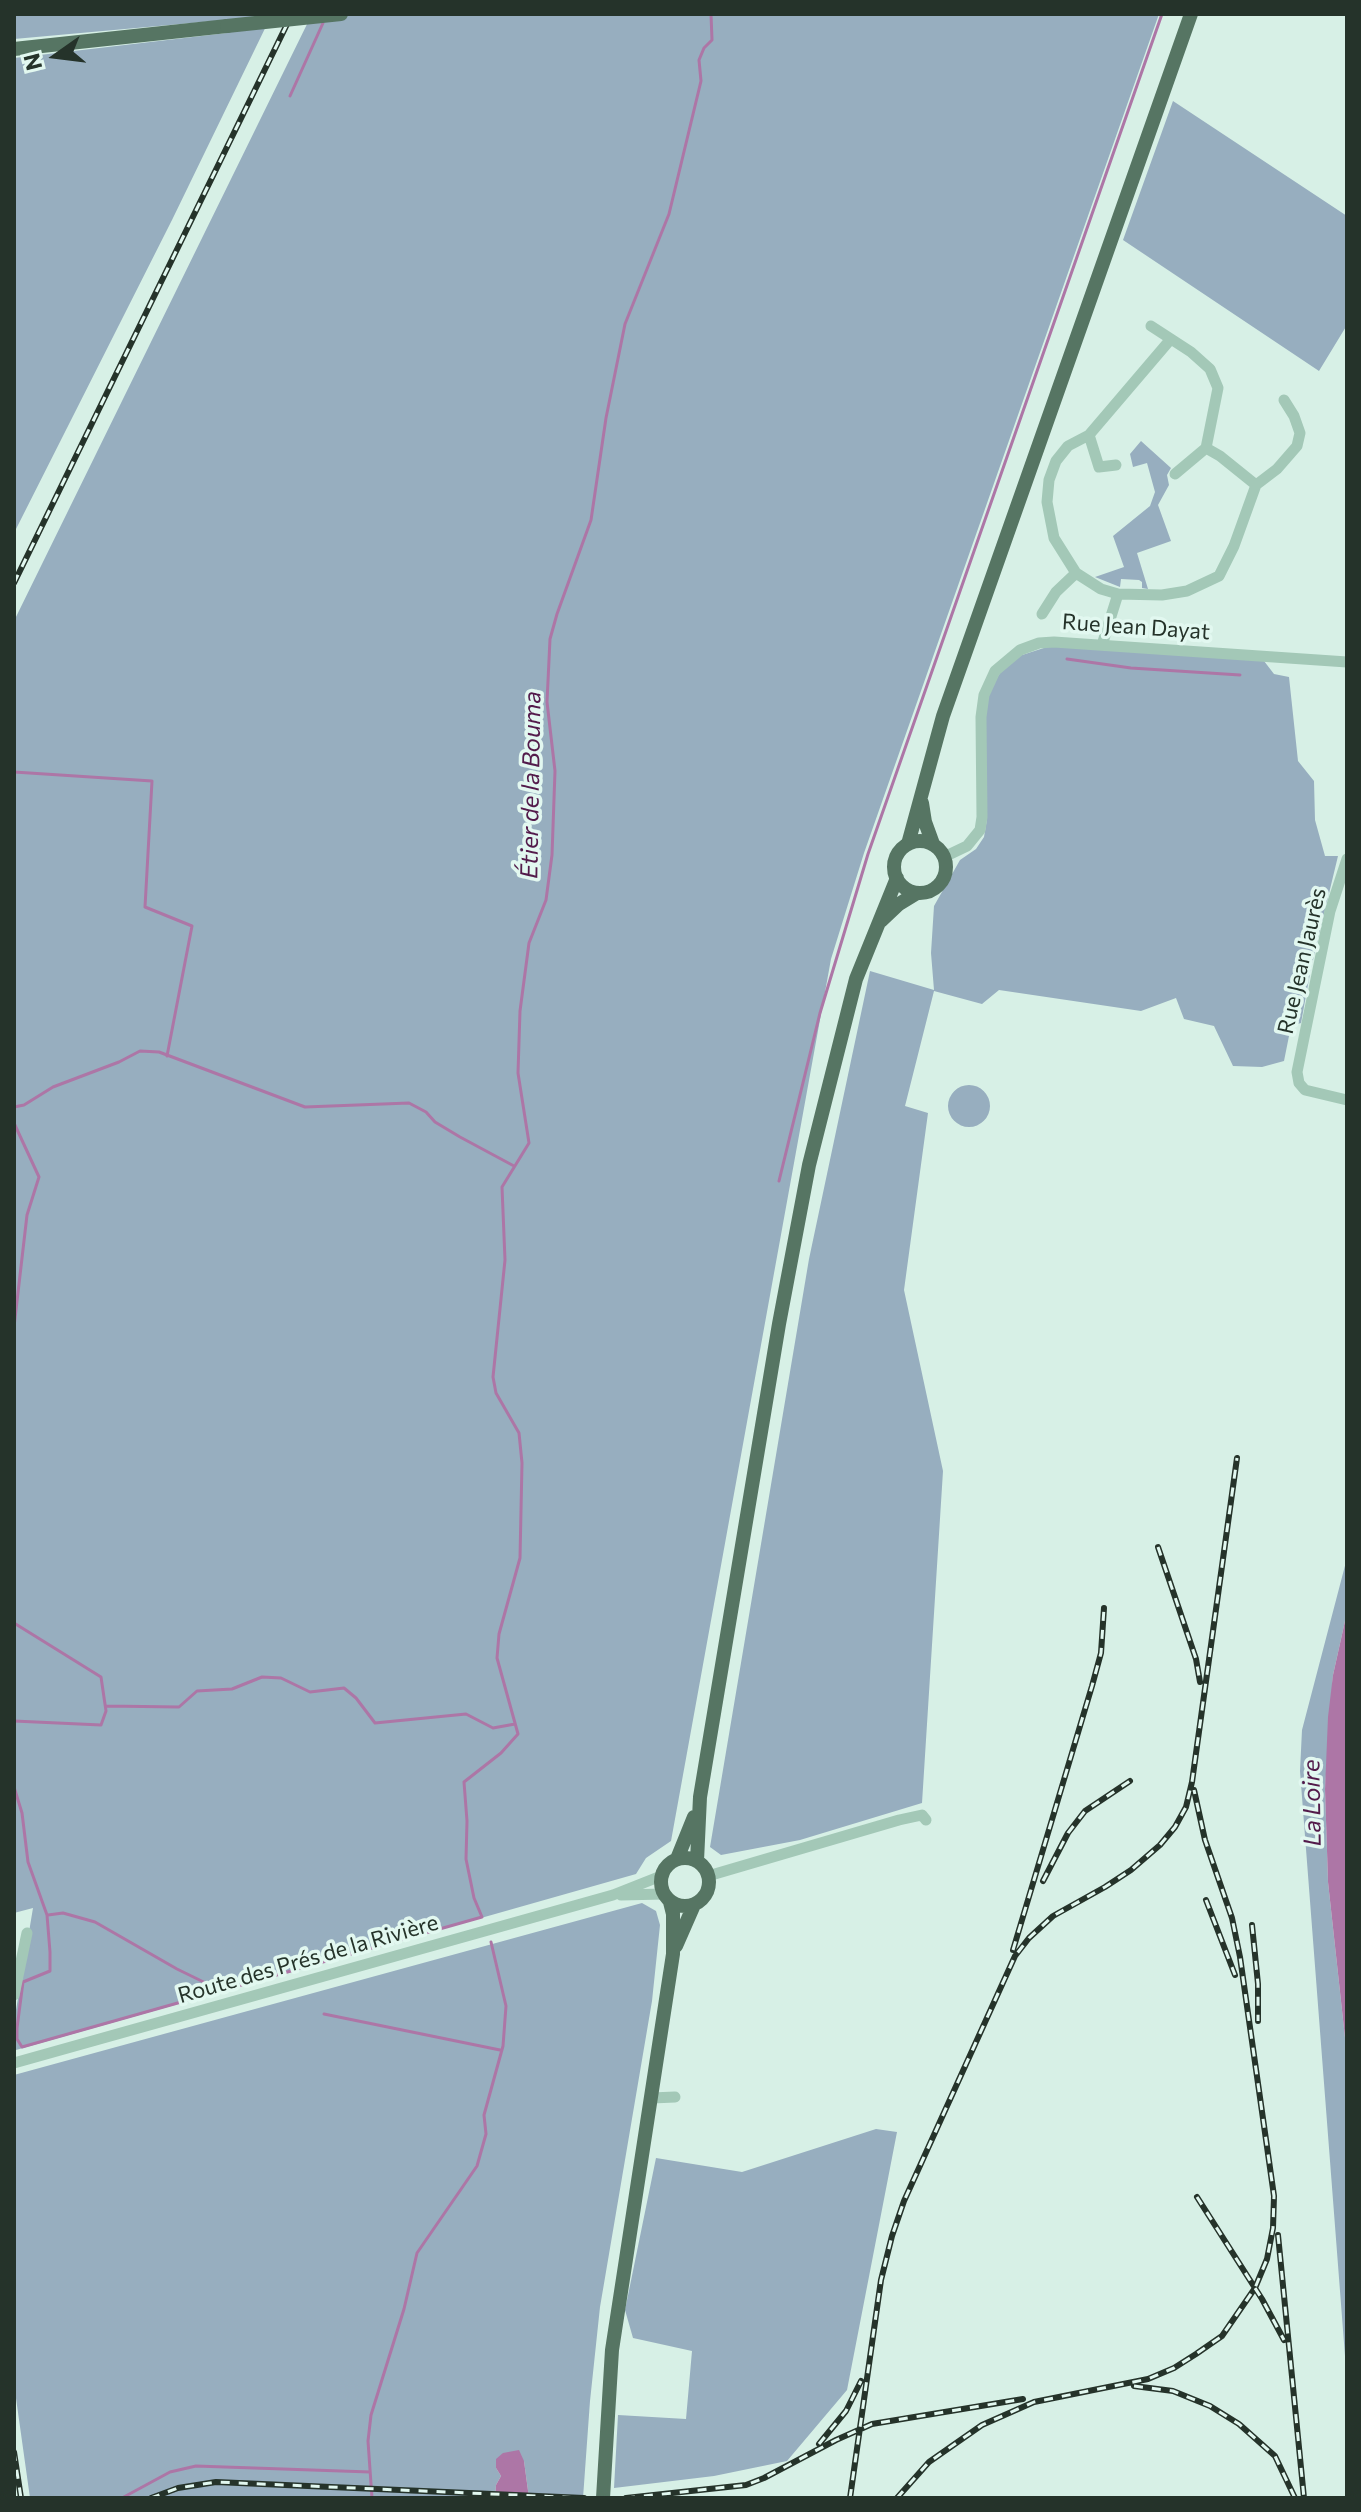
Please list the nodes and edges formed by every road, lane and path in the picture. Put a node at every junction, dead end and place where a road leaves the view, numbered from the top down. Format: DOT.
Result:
graph roads {
  1 [pos="341,14"];
  2 [pos="1191,14"];
  3 [pos="14,49"];
  4 [pos="1151,326"];
  5 [pos="1170,340"];
  6 [pos="1284,400"];
  7 [pos="1089,435"];
  8 [pos="1206,448"];
  9 [pos="1116,465"];
  10 [pos="1175,474"];
  11 [pos="1256,485"];
  12 [pos="1076,573"];
  13 [pos="1118,594"];
  14 [pos="1042,614"];
  15 [pos="1102,645"];
  16 [pos="1347,662"];
  17 [pos="921,798"];
  18 [pos="908,844"];
  19 [pos="933,844"];
  20 [pos="944,857"];
  21 [pos="1347,859"];
  22 [pos="897,878"];
  23 [pos="1343,886"];
  24 [pos="917,893"];
  25 [pos="881,921"];
  26 [pos="1347,1100"];
  27 [pos="700,1797"];
  28 [pos="926,1820"];
  29 [pos="677,1859"];
  30 [pos="697,1861"];
  31 [pos="661,1876"];
  32 [pos="708,1876"];
  33 [pos="613,1895"];
  34 [pos="667,1898"];
  35 [pos="694,1905"];
  36 [pos="27,1933"];
  37 [pos="673,1954"];
  38 [pos="14,1995"];
  39 [pos="14,2063"];
  40 [pos="675,2097"];
  41 [pos="652,2098"];
  42 [pos="603,2498"];
  1 -- 3 [label="main road, bridge"];
  2 -- 17 [label="main road"];
  4 -- 5 [label="street"];
  5 -- 7 [label="street"];
  5 -- 8 [label="street"];
  6 -- 11 [label="street"];
  7 -- 9 [label="street"];
  7 -- 12 [label="street"];
  8 -- 10 [label="street"];
  8 -- 11 [label="street"];
  11 -- 13 [label="street"];
  12 -- 13 [label="street"];
  12 -- 14 [label="street"];
  13 -- 15 [label="street"];
  15 -- 16 [label="street, Rue Jean Dayat"];
  15 -- 20 [label="street, Rue Jean Dayat"];
  17 -- 18 [label="main road"];
  17 -- 19 [label="main road"];
  18 -- 19 [label="main road"];
  18 -- 22 [label="main road"];
  19 -- 20 [label="main road"];
  20 -- 24 [label="main road"];
  21 -- 23 [label="street, Rue Jean Jaurès"];
  22 -- 24 [label="main road"];
  22 -- 25 [label="main road"];
  23 -- 26 [label="street, Rue Jean Jaurès"];
  24 -- 25 [label="main road"];
  25 -- 27 [label="main road"];
  27 -- 29 [label="main road"];
  27 -- 30 [label="main road"];
  28 -- 32 [label="street"];
  29 -- 30 [label="main road"];
  29 -- 31 [label="main road"];
  30 -- 32 [label="main road"];
  31 -- 33 [label="street, Route des Prés de la Rivière"];
  31 -- 34 [label="main road"];
  32 -- 35 [label="main road"];
  33 -- 34 [label="street, Route des Prés de la Rivière"];
  33 -- 39 [label="street, Route des Prés de la Rivière"];
  34 -- 35 [label="main road"];
  34 -- 37 [label="main road"];
  35 -- 37 [label="main road"];
  36 -- 38 [label="street"];
  37 -- 41 [label="main road"];
  40 -- 41 [label="street"];
  41 -- 42 [label="main road"];
}
